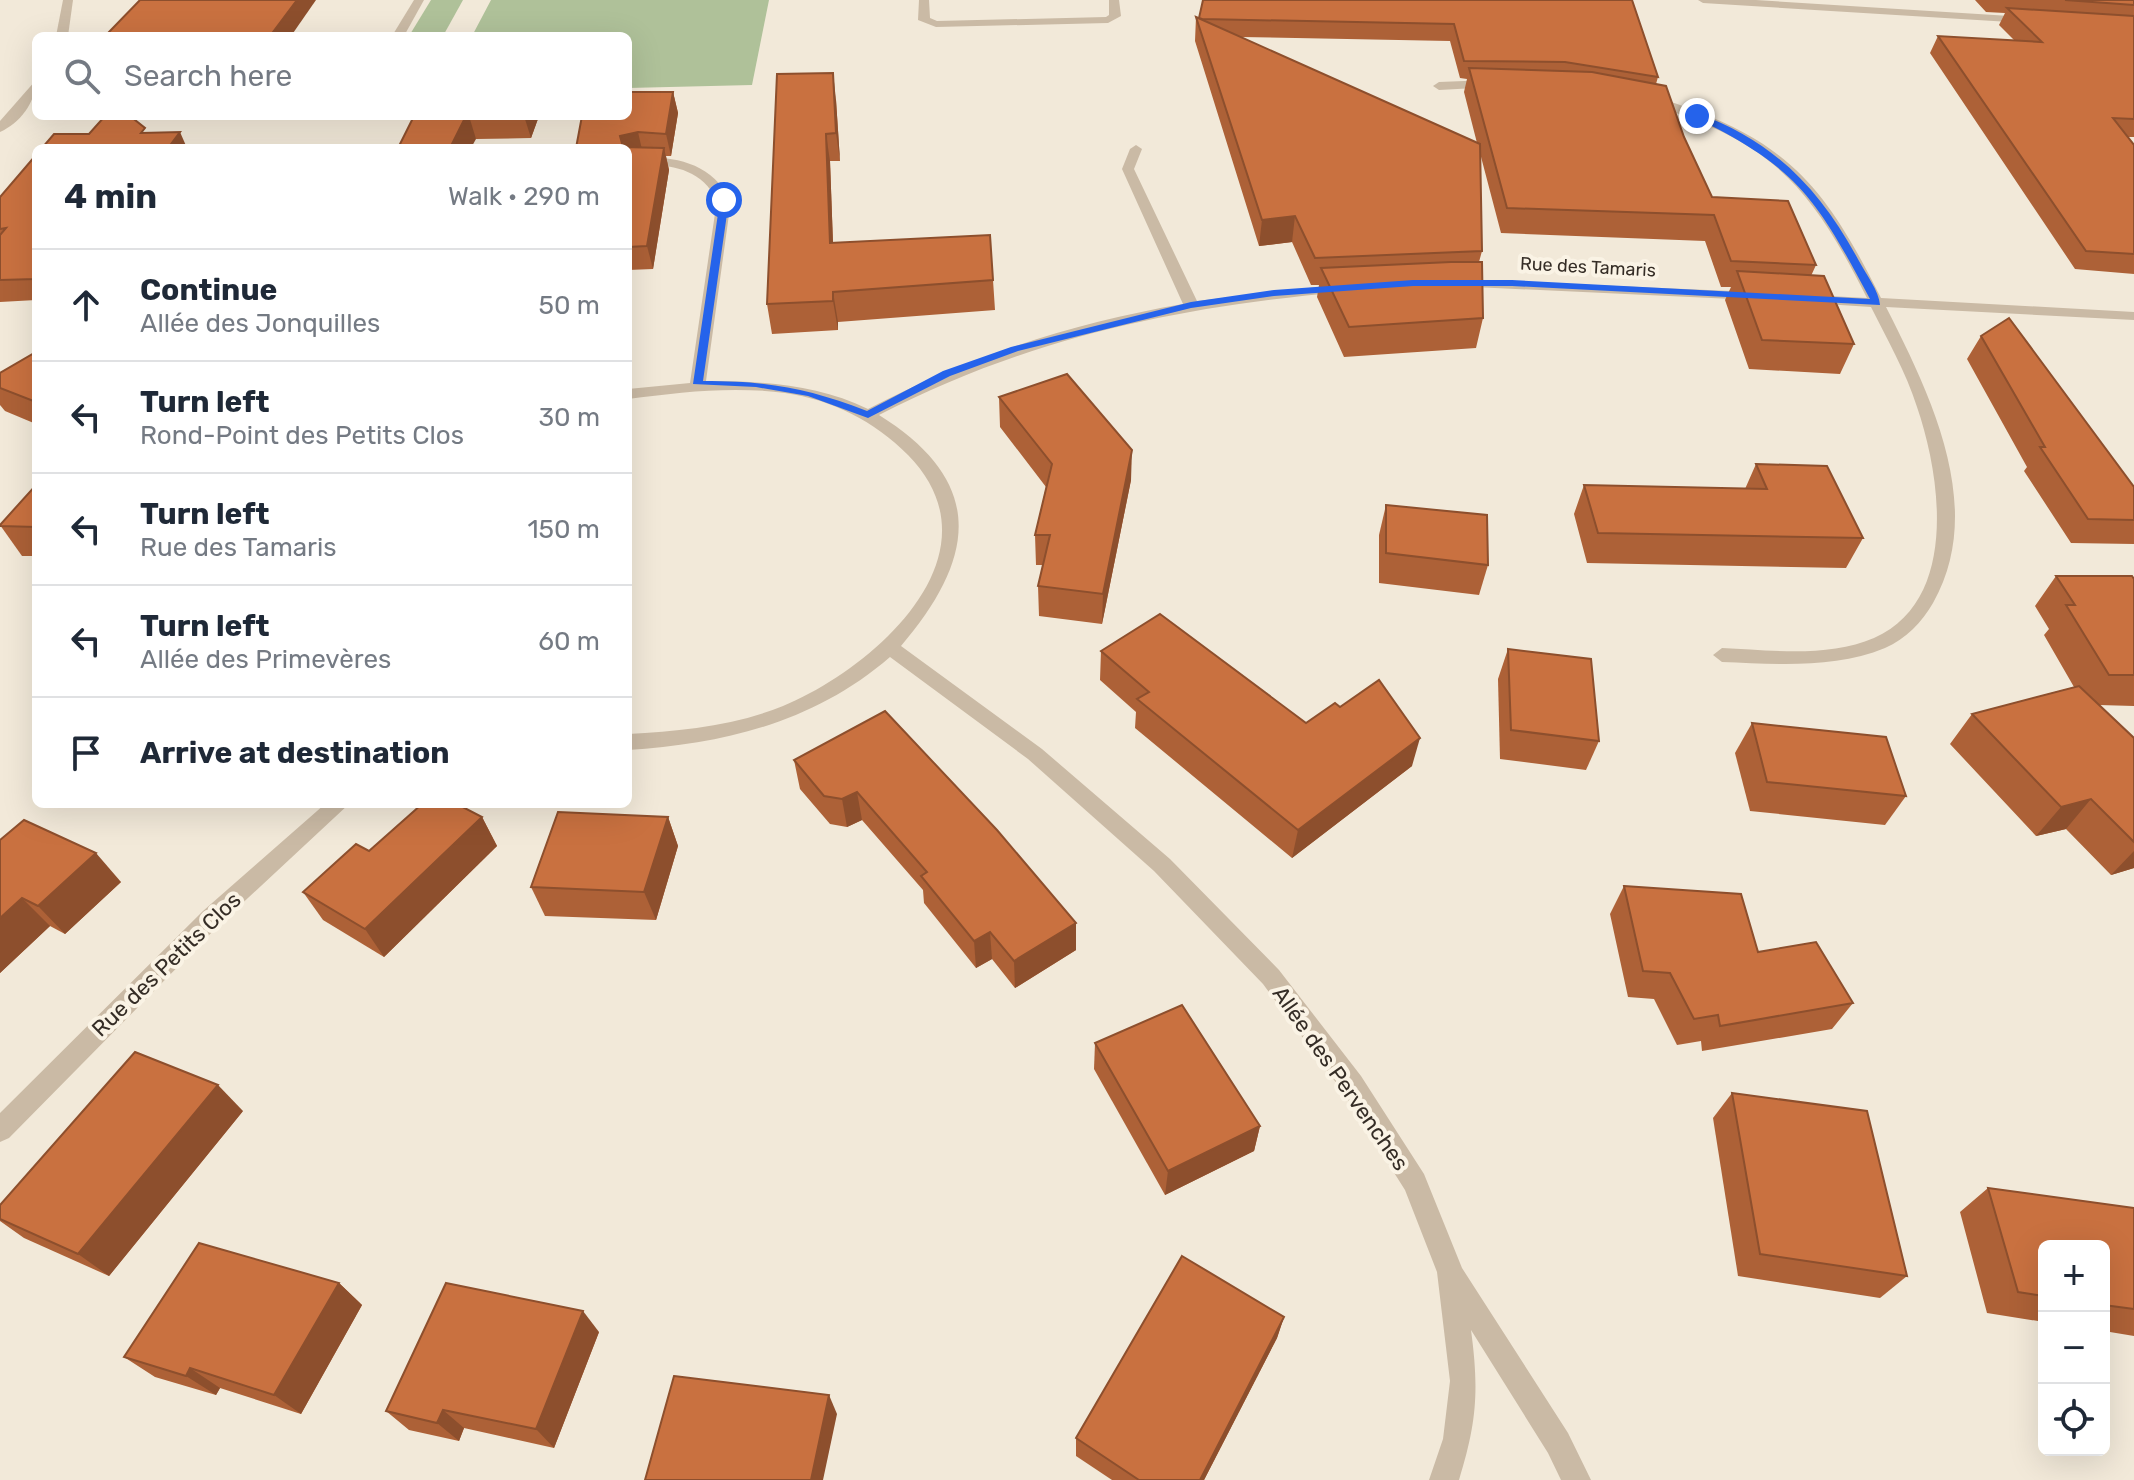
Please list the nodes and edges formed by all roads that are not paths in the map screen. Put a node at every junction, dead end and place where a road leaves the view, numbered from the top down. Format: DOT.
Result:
graph roads {
  1 [pos="68,0"];
  2 [pos="419,0"];
  3 [pos="924,0"];
  4 [pos="1114,0"];
  5 [pos="1703,0"];
  6 [pos="2041,21"];
  7 [pos="63,32"];
  8 [pos="400,32"];
  9 [pos="1504,83"];
  10 [pos="1439,86"];
  11 [pos="1639,97"];
  12 [pos="30,105"];
  13 [pos="0,128"];
  14 [pos="1136,149"];
  15 [pos="632,162"];
  16 [pos="1442,283"];
  17 [pos="1367,286"];
  18 [pos="1876,303"];
  19 [pos="1191,305"];
  20 [pos="2134,316"];
  21 [pos="698,384"];
  22 [pos="632,393"];
  23 [pos="868,415"];
  24 [pos="890,648"];
  25 [pos="1722,655"];
  26 [pos="632,742"];
  27 [pos="335,808"];
  28 [pos="0,1130"];
  29 [pos="1450,1272"];
  30 [pos="1444,1480"];
  31 [pos="1576,1480"];
  1 -- 7 [label="street"];
  2 -- 8 [label="street"];
  3 -- 4 [label="street"];
  5 -- 6 [label="street"];
  9 -- 10 [label="street"];
  11 -- 18 [label="street"];
  12 -- 13 [label="street"];
  14 -- 19 [label="street"];
  15 -- 21 [label="street"];
  16 -- 18 [label="street, Rue des Tamaris"];
  17 -- 19 [label="street"];
  18 -- 20 [label="street, Rue des Tamaris"];
  18 -- 25 [label="street"];
  19 -- 23 [label="street"];
  21 -- 22 [label="street"];
  21 -- 23 [label="street"];
  23 -- 24 [label="street"];
  24 -- 26 [label="street"];
  24 -- 29 [label="street, Allée des Pervenches"];
  27 -- 28 [label="street, Rue des Petits Clos"];
  29 -- 30 [label="street, Allée des Pervenches"];
  29 -- 31 [label="street"];
}
